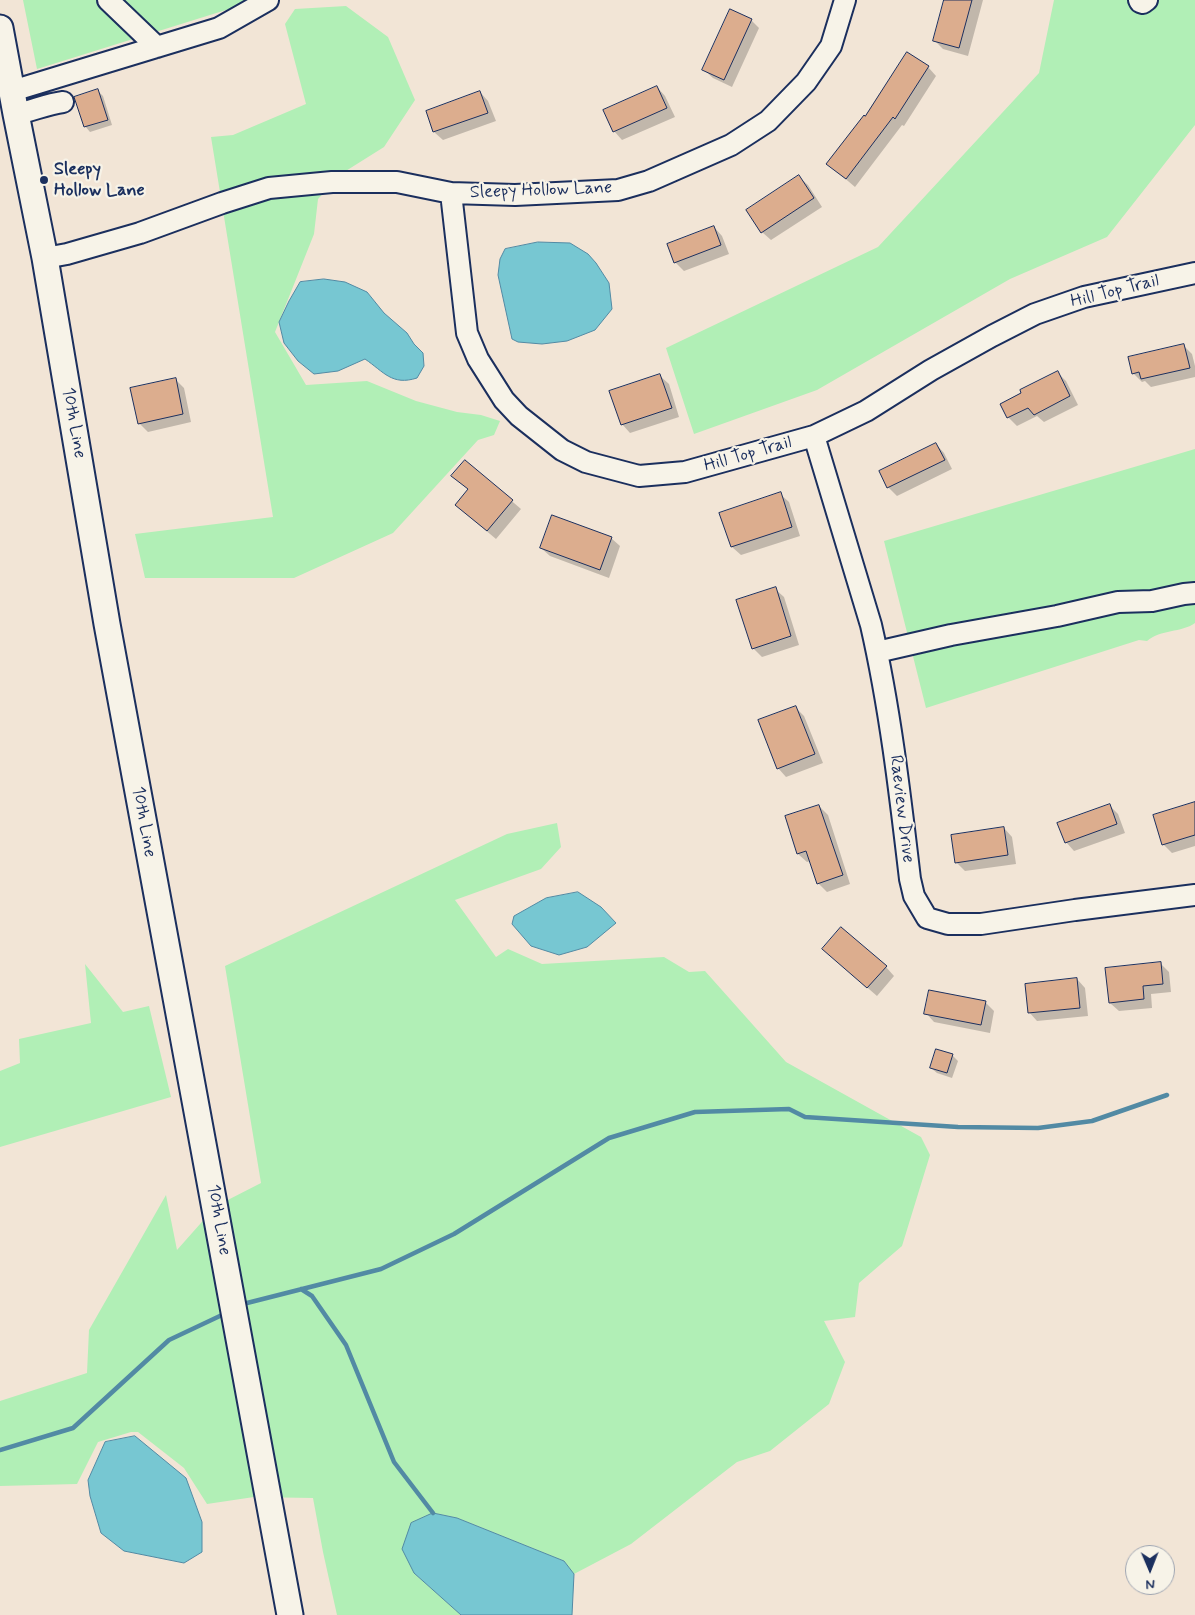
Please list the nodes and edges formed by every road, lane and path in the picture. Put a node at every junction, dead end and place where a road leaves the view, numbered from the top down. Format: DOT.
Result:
graph roads {
  1 [pos="108,0"];
  2 [pos="268,0"];
  3 [pos="845,0"];
  4 [pos="1139,0"];
  5 [pos="1147,0"];
  6 [pos="0,28"];
  7 [pos="157,47"];
  8 [pos="63,102"];
  9 [pos="14,103"];
  10 [pos="451,193"];
  11 [pos="45,258"];
  12 [pos="1195,273"];
  13 [pos="814,436"];
  14 [pos="1195,594"];
  15 [pos="877,652"];
  16 [pos="1195,895"];
  17 [pos="290,1615"];
  1 -- 7 [label="street"];
  2 -- 7 [label="street"];
  3 -- 10 [label="street, Sleepy Hollow Lane"];
  4 -- 5 [label="street"];
  6 -- 9 [label="main road, 10th Line"];
  7 -- 9 [label="street"];
  8 -- 9 [label="street"];
  9 -- 11 [label="main road, 10th Line"];
  10 -- 11 [label="street, Sleepy Hollow Lane"];
  10 -- 13 [label="street, Hill Top Trail"];
  11 -- 17 [label="main road, 10th Line"];
  12 -- 13 [label="street, Hill Top Trail"];
  13 -- 15 [label="street, Raeview Drive"];
  14 -- 15 [label="street"];
  15 -- 16 [label="street, Raeview Drive"];
}
